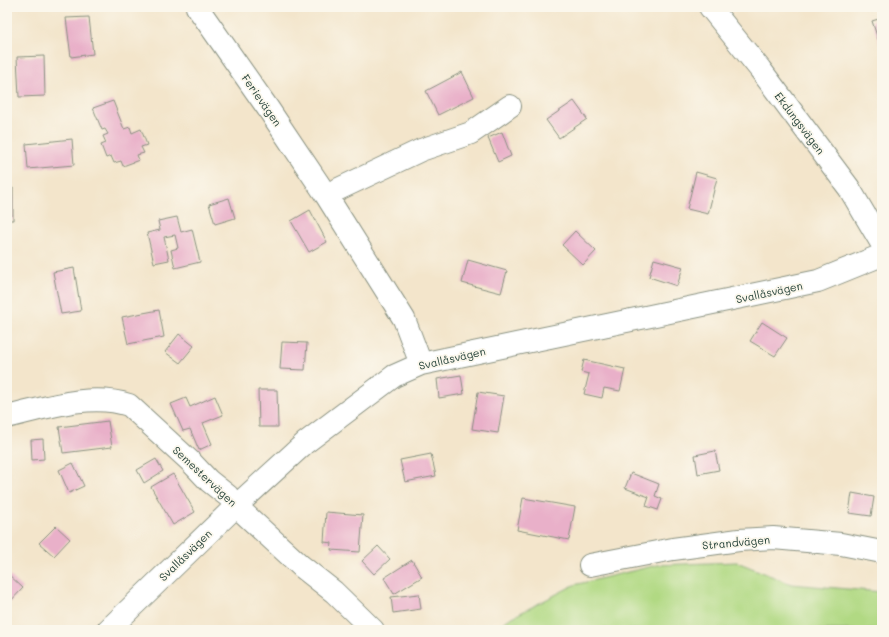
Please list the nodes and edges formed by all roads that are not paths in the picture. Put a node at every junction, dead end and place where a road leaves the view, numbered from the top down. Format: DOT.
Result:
graph roads {
  1 [pos="197,7"];
  2 [pos="710,7"];
  3 [pos="510,106"];
  4 [pos="326,195"];
  5 [pos="882,244"];
  6 [pos="882,255"];
  7 [pos="421,364"];
  8 [pos="7,417"];
  9 [pos="236,506"];
  10 [pos="882,552"];
  11 [pos="590,565"];
  12 [pos="108,630"];
  13 [pos="373,630"];
  1 -- 4 [label="street, Ferievägen"];
  2 -- 5 [label="street, Ekdungsvägen"];
  3 -- 4 [label="street"];
  4 -- 7 [label="street, Ferievägen"];
  6 -- 7 [label="street, Svallåsvägen"];
  7 -- 9 [label="street, Svallåsvägen"];
  8 -- 9 [label="street, Semestervägen"];
  9 -- 12 [label="street, Svallåsvägen"];
  9 -- 13 [label="street, Semestervägen"];
  10 -- 11 [label="street, Strandvägen"];
}
